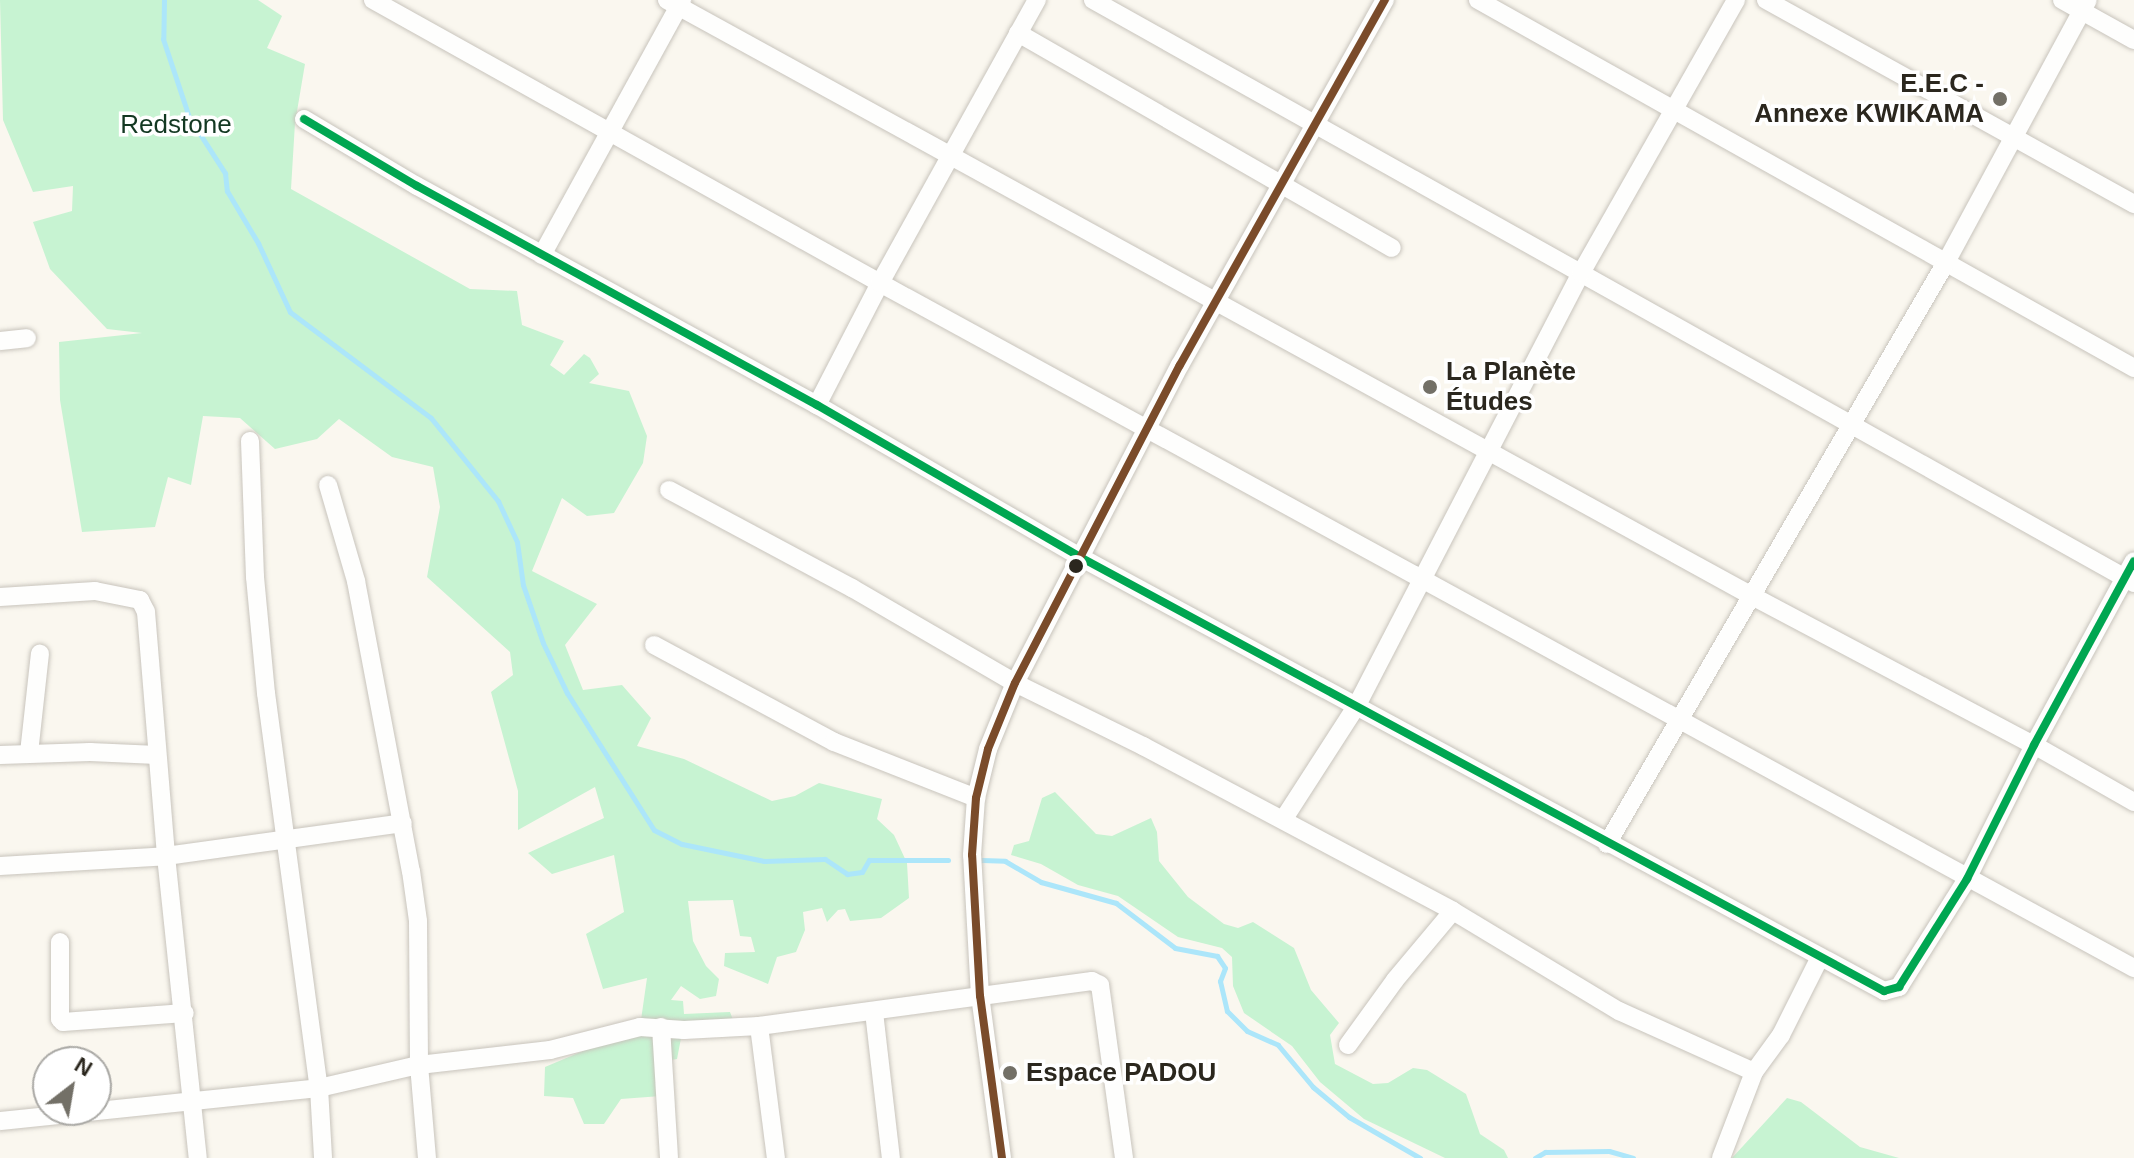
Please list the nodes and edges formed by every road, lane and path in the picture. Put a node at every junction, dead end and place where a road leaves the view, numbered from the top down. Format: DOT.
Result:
graph roads {
  1 [pos="373,0"];
  2 [pos="1037,0"];
  3 [pos="1093,0"];
  4 [pos="1385,0"];
  5 [pos="1478,0"];
  6 [pos="1736,0"];
  7 [pos="1766,0"];
  8 [pos="2062,0"];
  9 [pos="676,2"];
  10 [pos="2085,6"];
  11 [pos="1018,33"];
  12 [pos="2134,40"];
  13 [pos="1674,110"];
  14 [pos="304,119"];
  15 [pos="1314,124"];
  16 [pos="607,131"];
  17 [pos="2014,136"];
  18 [pos="950,155"];
  19 [pos="1280,182"];
  20 [pos="2134,204"];
  21 [pos="1392,248"];
  22 [pos="542,255"];
  23 [pos="1945,264"];
  24 [pos="1581,273"];
  25 [pos="880,283"];
  26 [pos="1216,302"];
  27 [pos="27,338"];
  28 [pos="0,341"];
  29 [pos="2134,368"];
  30 [pos="817,405"];
  31 [pos="1852,425"];
  32 [pos="1147,429"];
  33 [pos="250,441"];
  34 [pos="1488,451"];
  35 [pos="328,485"];
  36 [pos="669,490"];
  37 [pos="1080,557"];
  38 [pos="2131,574"];
  39 [pos="1422,580"];
  40 [pos="0,597"];
  41 [pos="1754,597"];
  42 [pos="654,645"];
  43 [pos="40,654"];
  44 [pos="1015,683"];
  45 [pos="1357,705"];
  46 [pos="1679,719"];
  47 [pos="2034,745"];
  48 [pos="29,753"];
  49 [pos="0,755"];
  50 [pos="157,755"];
  51 [pos="976,798"];
  52 [pos="2134,802"];
  53 [pos="1283,820"];
  54 [pos="403,823"];
  55 [pos="286,841"];
  56 [pos="1607,844"];
  57 [pos="166,856"];
  58 [pos="0,866"];
  59 [pos="1967,879"];
  60 [pos="1453,911"];
  61 [pos="60,942"];
  62 [pos="1819,959"];
  63 [pos="2134,968"];
  64 [pos="980,996"];
  65 [pos="874,1012"];
  66 [pos="185,1013"];
  67 [pos="759,1026"];
  68 [pos="661,1027"];
  69 [pos="1348,1045"];
  70 [pos="419,1065"];
  71 [pos="1754,1072"];
  72 [pos="319,1088"];
  73 [pos="195,1102"];
  74 [pos="0,1121"];
  75 [pos="198,1158"];
  76 [pos="323,1158"];
  77 [pos="427,1158"];
  78 [pos="669,1158"];
  79 [pos="776,1158"];
  80 [pos="891,1158"];
  81 [pos="1002,1158"];
  82 [pos="1124,1158"];
  83 [pos="1721,1158"];
  1 -- 16 [label="street"];
  2 -- 11 [label="street"];
  3 -- 15 [label="street"];
  4 -- 15 [label="street"];
  5 -- 13 [label="street"];
  6 -- 13 [label="street"];
  7 -- 17 [label="street"];
  8 -- 10 [label="street"];
  9 -- 16 [label="street"];
  9 -- 18 [label="street"];
  10 -- 12 [label="street"];
  10 -- 17 [label="street"];
  11 -- 18 [label="street"];
  11 -- 19 [label="street"];
  13 -- 23 [label="street"];
  13 -- 24 [label="street"];
  14 -- 22 [label="street"];
  15 -- 19 [label="street"];
  15 -- 24 [label="street"];
  16 -- 22 [label="street"];
  16 -- 25 [label="street"];
  17 -- 20 [label="street"];
  17 -- 23 [label="street"];
  18 -- 25 [label="street"];
  18 -- 26 [label="street"];
  19 -- 21 [label="street"];
  19 -- 26 [label="street"];
  22 -- 30 [label="street"];
  23 -- 29 [label="street"];
  23 -- 31 [label="street"];
  24 -- 31 [label="street"];
  24 -- 34 [label="street"];
  25 -- 30 [label="street"];
  25 -- 32 [label="street"];
  26 -- 32 [label="street"];
  26 -- 34 [label="street"];
  27 -- 28 [label="street"];
  30 -- 37 [label="street"];
  31 -- 38 [label="street"];
  31 -- 41 [label="street"];
  32 -- 37 [label="street"];
  32 -- 39 [label="street"];
  33 -- 55 [label="street"];
  34 -- 39 [label="street"];
  34 -- 41 [label="street"];
  35 -- 54 [label="street"];
  36 -- 44 [label="street"];
  37 -- 44 [label="street"];
  37 -- 45 [label="street"];
  38 -- 47 [label="street"];
  39 -- 45 [label="street"];
  39 -- 46 [label="street"];
  40 -- 50 [label="street"];
  41 -- 46 [label="street"];
  41 -- 47 [label="street"];
  42 -- 51 [label="street"];
  43 -- 48 [label="street"];
  44 -- 51 [label="street"];
  44 -- 53 [label="street"];
  45 -- 53 [label="street"];
  45 -- 56 [label="street"];
  46 -- 56 [label="street"];
  46 -- 59 [label="street"];
  47 -- 52 [label="street"];
  47 -- 59 [label="street"];
  48 -- 49 [label="street"];
  48 -- 50 [label="street"];
  50 -- 57 [label="street"];
  51 -- 64 [label="street"];
  53 -- 60 [label="street"];
  54 -- 55 [label="street"];
  54 -- 70 [label="street"];
  55 -- 57 [label="street"];
  55 -- 72 [label="street"];
  56 -- 62 [label="street"];
  57 -- 58 [label="street"];
  57 -- 66 [label="street"];
  59 -- 62 [label="street"];
  59 -- 63 [label="street"];
  60 -- 69 [label="street"];
  60 -- 71 [label="street"];
  61 -- 66 [label="street"];
  62 -- 71 [label="street"];
  64 -- 65 [label="street"];
  64 -- 81 [label="street"];
  64 -- 82 [label="street"];
  65 -- 67 [label="street"];
  65 -- 80 [label="street"];
  66 -- 73 [label="street"];
  67 -- 68 [label="street"];
  67 -- 79 [label="street"];
  68 -- 70 [label="street"];
  68 -- 78 [label="street"];
  70 -- 72 [label="street"];
  70 -- 77 [label="street"];
  71 -- 83 [label="street"];
  72 -- 73 [label="street"];
  72 -- 76 [label="street"];
  73 -- 74 [label="street"];
  73 -- 75 [label="street"];
}
